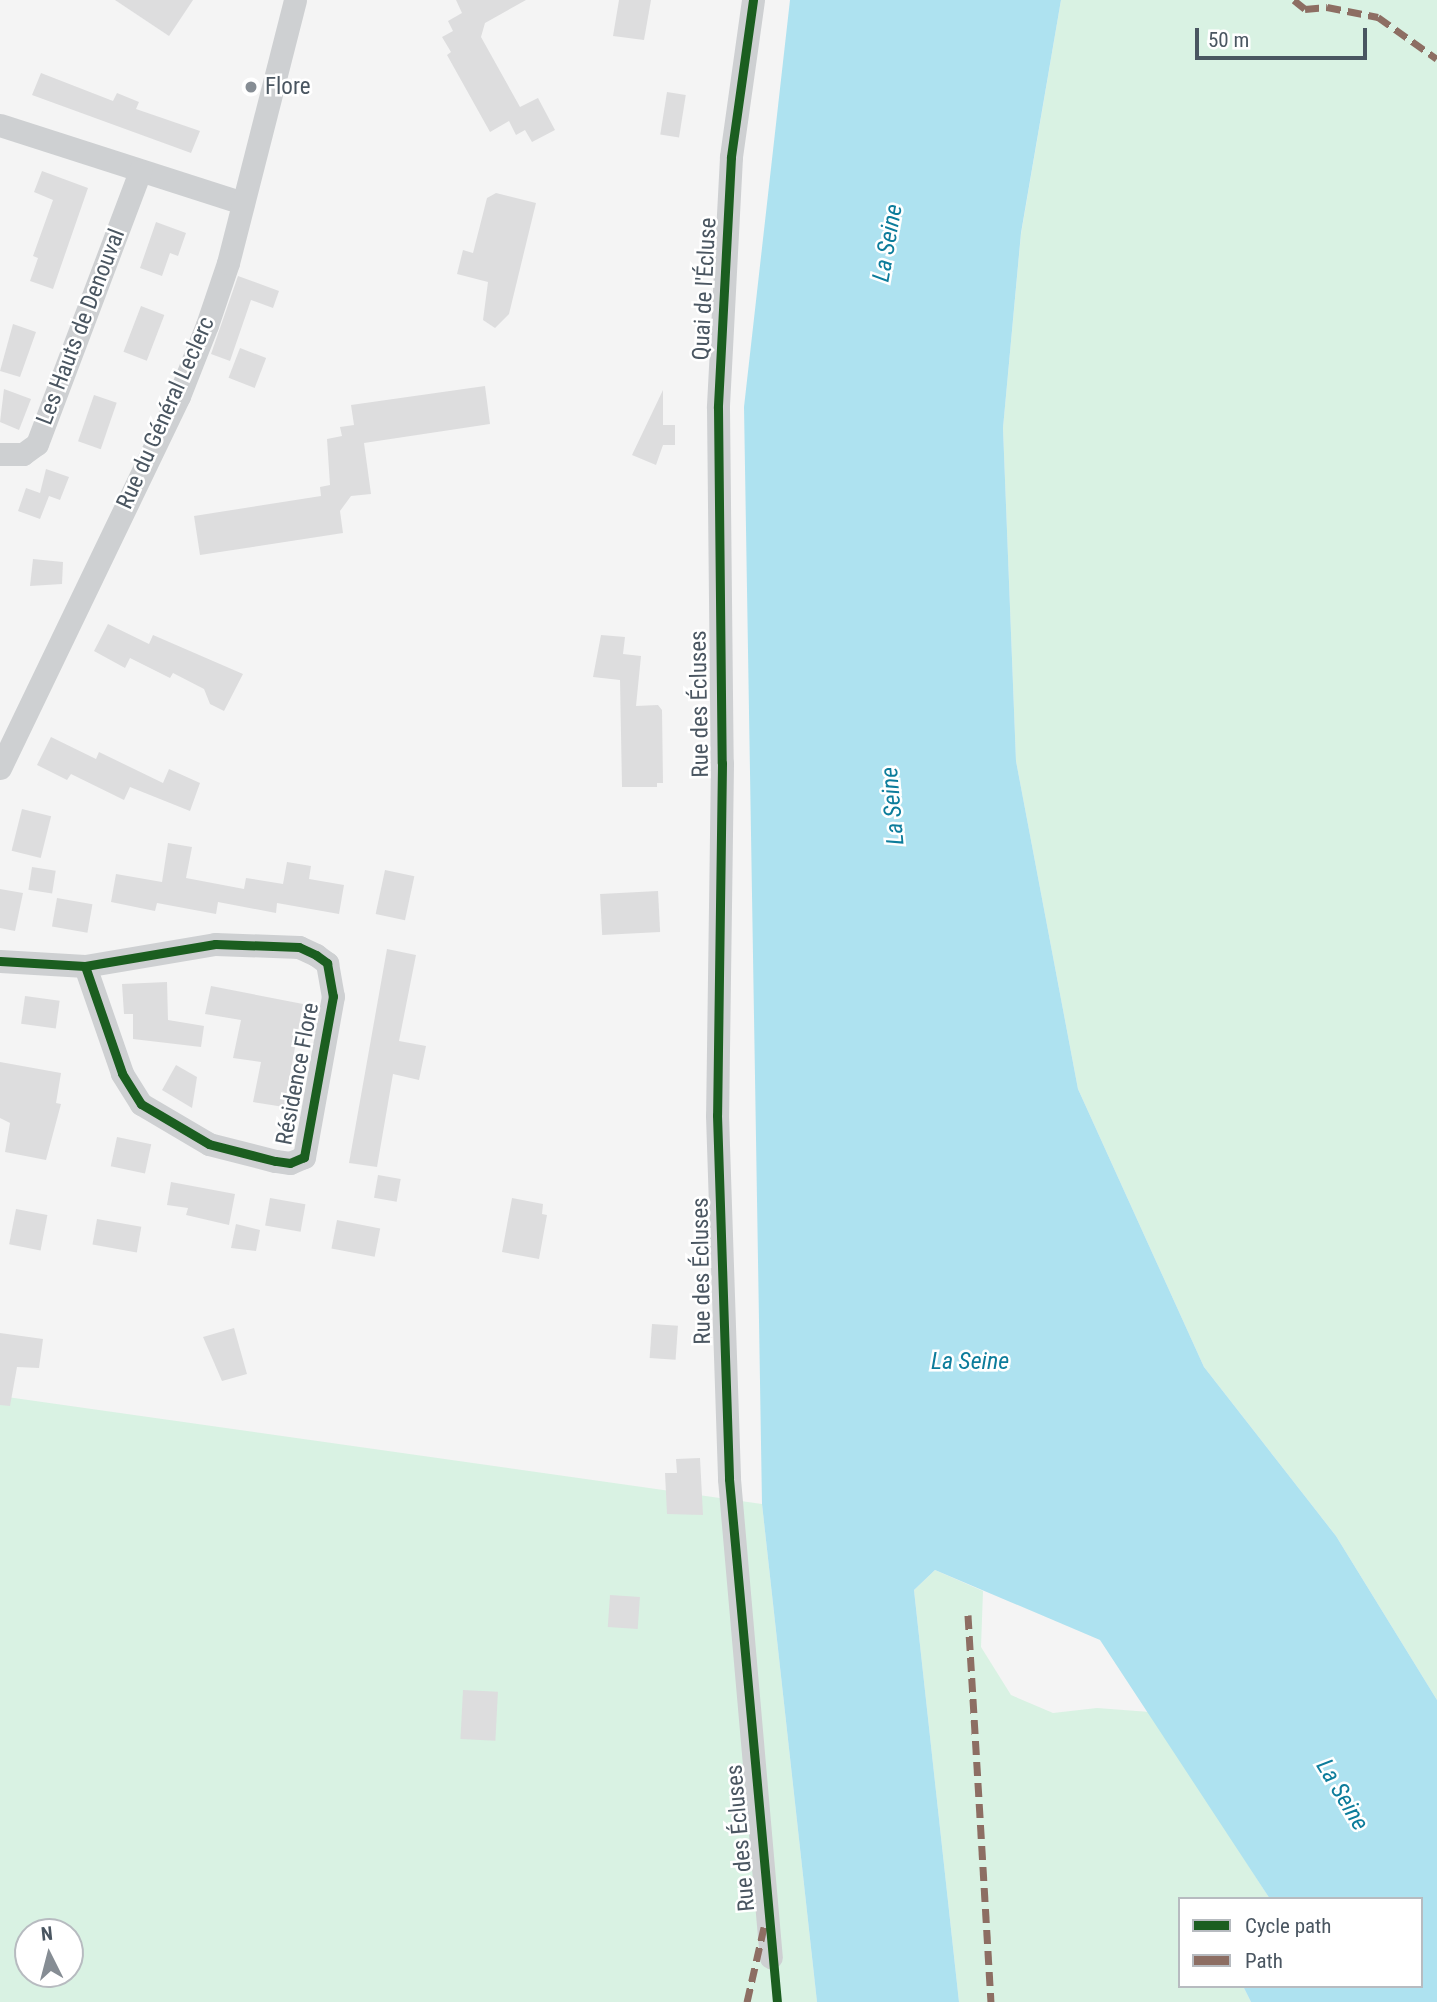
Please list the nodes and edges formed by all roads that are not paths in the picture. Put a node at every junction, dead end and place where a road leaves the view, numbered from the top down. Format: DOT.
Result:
graph roads {
  1 [pos="295,0"];
  2 [pos="753,0"];
  3 [pos="0,125"];
  4 [pos="140,172"];
  5 [pos="243,203"];
  6 [pos="0,454"];
  7 [pos="717,582"];
  8 [pos="0,768"];
  9 [pos="0,961"];
  10 [pos="85,966"];
  11 [pos="771,1957"];
  1 -- 5 [label="street, Rue du Général Leclerc"];
  2 -- 7 [label="street, Quai de l'Écluse"];
  3 -- 4 [label="street"];
  4 -- 5 [label="street"];
  4 -- 6 [label="street, Les Hauts de Denouval"];
  5 -- 8 [label="street, Rue du Général Leclerc"];
  7 -- 11 [label="street, Rue des Écluses"];
  9 -- 10 [label="street, Résidence Flore"];
  10 -- 10 [label="street, Résidence Flore"];
}
